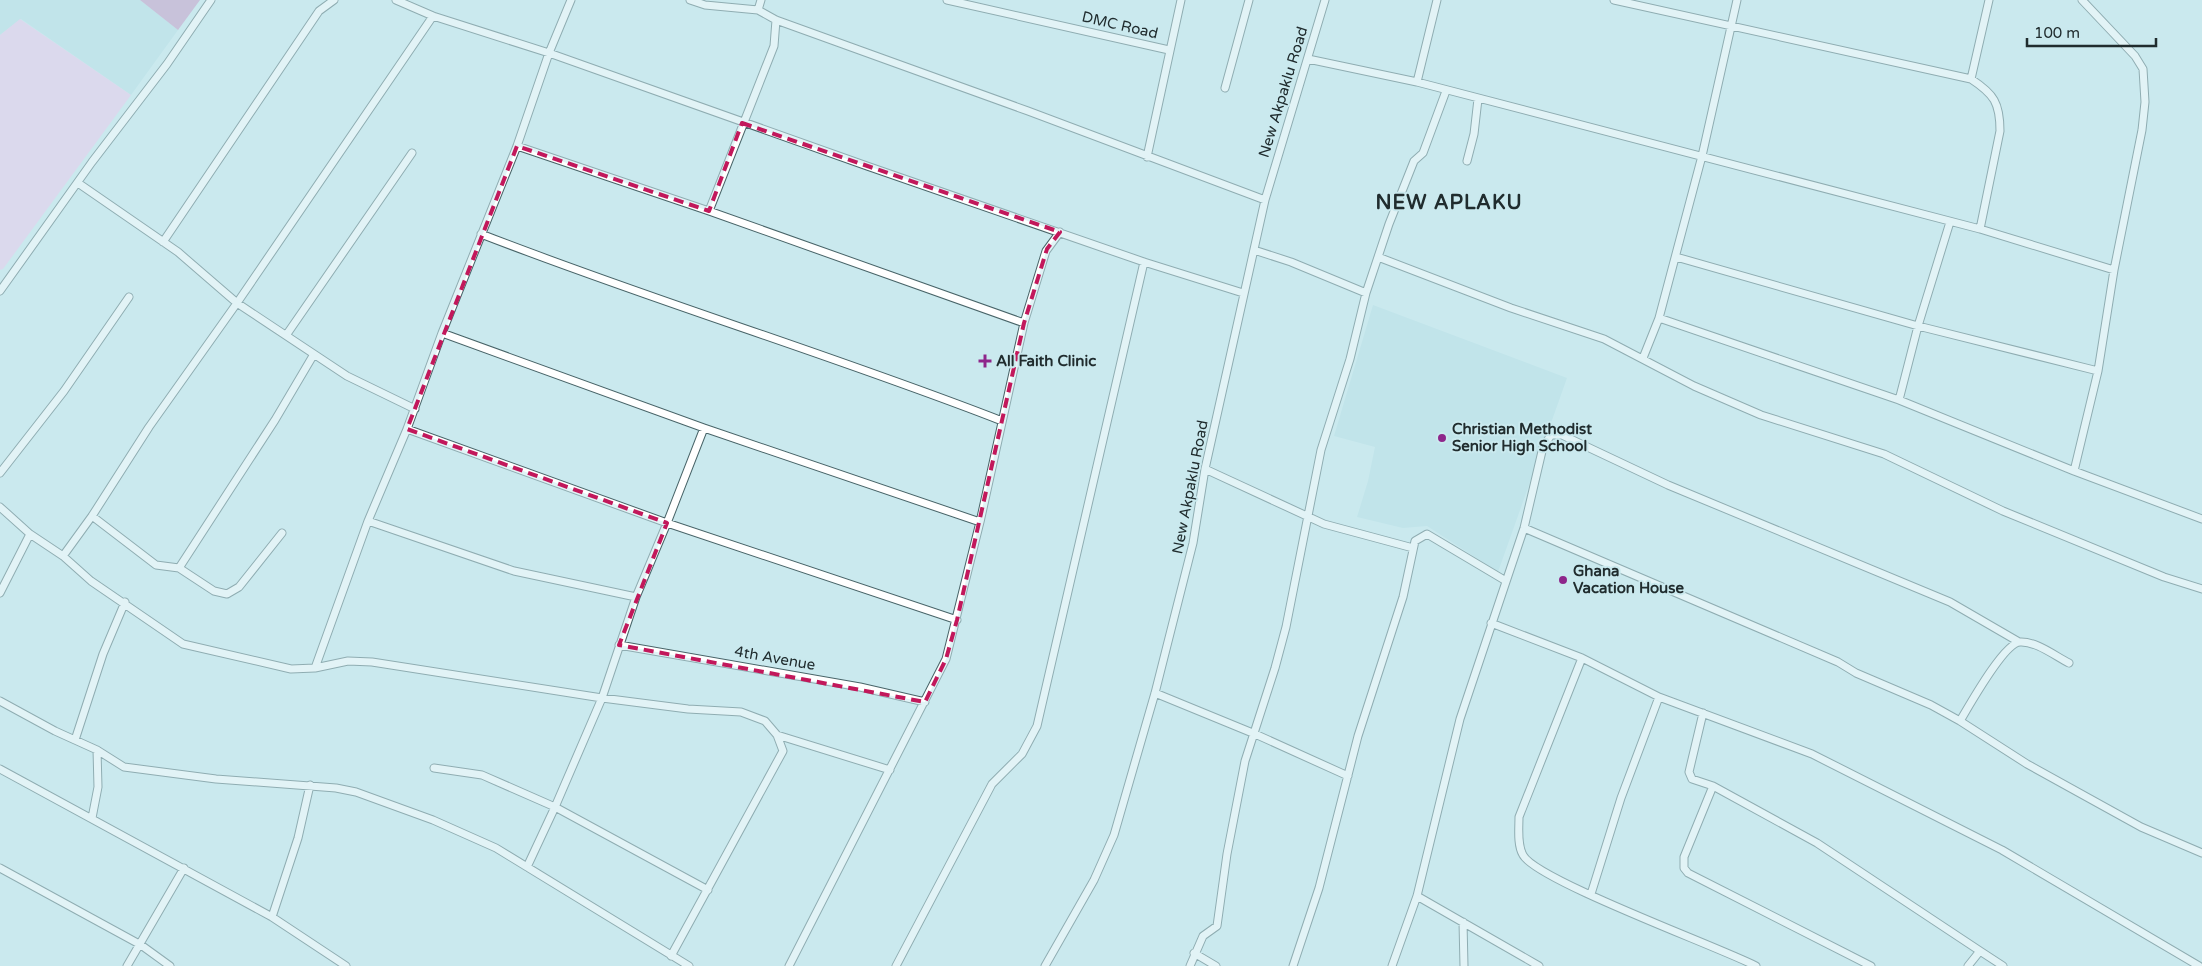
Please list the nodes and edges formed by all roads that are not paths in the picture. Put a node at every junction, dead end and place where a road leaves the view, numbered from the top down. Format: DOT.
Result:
graph roads {
  1 [pos="211,0"];
  2 [pos="334,0"];
  3 [pos="396,0"];
  4 [pos="571,0"];
  5 [pos="690,0"];
  6 [pos="762,0"];
  7 [pos="947,0"];
  8 [pos="1180,0"];
  9 [pos="1249,0"];
  10 [pos="1324,0"];
  11 [pos="1437,0"];
  12 [pos="1614,0"];
  13 [pos="1737,0"];
  14 [pos="1988,0"];
  15 [pos="2082,0"];
  16 [pos="323,3"];
  17 [pos="758,10"];
  18 [pos="433,16"];
  19 [pos="776,20"];
  20 [pos="1731,27"];
  21 [pos="1169,50"];
  22 [pos="549,53"];
  23 [pos="1308,59"];
  24 [pos="1971,79"];
  25 [pos="1417,82"];
  26 [pos="1225,88"];
  27 [pos="1446,91"];
  28 [pos="1478,99"];
  29 [pos="742,123"];
  30 [pos="517,146"];
  31 [pos="412,153"];
  32 [pos="1702,156"];
  33 [pos="1147,157"];
  34 [pos="1467,161"];
  35 [pos="78,183"];
  36 [pos="1265,200"];
  37 [pos="709,211"];
  38 [pos="1950,222"];
  39 [pos="1980,229"];
  40 [pos="1060,232"];
  41 [pos="481,234"];
  42 [pos="162,242"];
  43 [pos="1254,250"];
  44 [pos="1378,257"];
  45 [pos="1676,257"];
  46 [pos="1144,262"];
  47 [pos="2114,270"];
  48 [pos="1,287"];
  49 [pos="1244,293"];
  50 [pos="1366,294"];
  51 [pos="129,297"];
  52 [pos="238,303"];
  53 [pos="1659,318"];
  54 [pos="1024,323"];
  55 [pos="1918,326"];
  56 [pos="442,333"];
  57 [pos="287,334"];
  58 [pos="314,354"];
  59 [pos="1642,358"];
  60 [pos="2098,371"];
  61 [pos="1899,400"];
  62 [pos="415,409"];
  63 [pos="1002,420"];
  64 [pos="704,428"];
  65 [pos="407,429"];
  66 [pos="1205,469"];
  67 [pos="2074,471"];
  68 [pos="0,473"];
  69 [pos="0,507"];
  70 [pos="1308,515"];
  71 [pos="92,516"];
  72 [pos="2202,519"];
  73 [pos="368,521"];
  74 [pos="980,522"];
  75 [pos="667,523"];
  76 [pos="1524,528"];
  77 [pos="282,533"];
  78 [pos="30,534"];
  79 [pos="1413,548"];
  80 [pos="63,556"];
  81 [pos="179,568"];
  82 [pos="1506,581"];
  83 [pos="2202,589"];
  84 [pos="0,593"];
  85 [pos="636,597"];
  86 [pos="125,602"];
  87 [pos="957,620"];
  88 [pos="1491,623"];
  89 [pos="2020,642"];
  90 [pos="619,645"];
  91 [pos="1582,658"];
  92 [pos="2069,663"];
  93 [pos="315,668"];
  94 [pos="1155,693"];
  95 [pos="1659,697"];
  96 [pos="602,698"];
  97 [pos="925,702"];
  98 [pos="1,703"];
  99 [pos="1703,713"];
  100 [pos="1960,721"];
  101 [pos="1255,734"];
  102 [pos="777,735"];
  103 [pos="75,740"];
  104 [pos="97,750"];
  105 [pos="434,768"];
  106 [pos="0,769"];
  107 [pos="890,770"];
  108 [pos="1348,776"];
  109 [pos="310,785"];
  110 [pos="1713,786"];
  111 [pos="555,807"];
  112 [pos="92,818"];
  113 [pos="2202,853"];
  114 [pos="527,867"];
  115 [pos="0,868"];
  116 [pos="184,868"];
  117 [pos="708,890"];
  118 [pos="1591,894"];
  119 [pos="1416,896"];
  120 [pos="272,917"];
  121 [pos="1463,922"];
  122 [pos="141,945"];
  123 [pos="1980,951"];
  124 [pos="1194,953"];
  125 [pos="671,956"];
  126 [pos="126,966"];
  127 [pos="170,966"];
  128 [pos="346,966"];
  129 [pos="689,966"];
  130 [pos="789,966"];
  131 [pos="896,966"];
  132 [pos="1045,966"];
  133 [pos="1190,966"];
  134 [pos="1216,966"];
  135 [pos="1293,966"];
  136 [pos="1392,966"];
  137 [pos="1464,966"];
  138 [pos="1539,966"];
  139 [pos="1756,966"];
  140 [pos="1871,966"];
  141 [pos="1968,966"];
  142 [pos="2003,966"];
  143 [pos="2199,966"];
  1 -- 35 [label="street"];
  2 -- 16 [label="street"];
  3 -- 18 [label="street"];
  4 -- 22 [label="street"];
  5 -- 17 [label="street"];
  6 -- 17 [label="street"];
  7 -- 21 [label="street, DMC Road"];
  8 -- 21 [label="street"];
  9 -- 26 [label="street"];
  10 -- 23 [label="street, New Akpaklu Road"];
  11 -- 25 [label="street"];
  12 -- 20 [label="street"];
  13 -- 20 [label="street"];
  14 -- 24 [label="street"];
  15 -- 47 [label="street"];
  16 -- 42 [label="street"];
  17 -- 19 [label="street"];
  18 -- 22 [label="street"];
  18 -- 52 [label="street"];
  19 -- 29 [label="street"];
  19 -- 33 [label="street"];
  20 -- 24 [label="street"];
  20 -- 32 [label="street"];
  21 -- 33 [label="street"];
  22 -- 29 [label="street"];
  22 -- 30 [label="street"];
  23 -- 25 [label="street"];
  23 -- 36 [label="street, New Akpaklu Road"];
  24 -- 39 [label="street"];
  25 -- 27 [label="street"];
  27 -- 28 [label="street"];
  27 -- 44 [label="street"];
  28 -- 32 [label="street"];
  28 -- 34 [label="street"];
  29 -- 37 [label="street"];
  29 -- 40 [label="street"];
  30 -- 37 [label="street"];
  30 -- 41 [label="street"];
  31 -- 57 [label="street"];
  32 -- 38 [label="street"];
  32 -- 45 [label="street"];
  33 -- 36 [label="street"];
  35 -- 42 [label="street"];
  35 -- 48 [label="street"];
  36 -- 43 [label="street, New Akpaklu Road"];
  37 -- 54 [label="street"];
  38 -- 39 [label="street"];
  38 -- 55 [label="street"];
  39 -- 47 [label="street"];
  40 -- 46 [label="street"];
  40 -- 54 [label="street"];
  41 -- 56 [label="street"];
  41 -- 63 [label="street"];
  42 -- 52 [label="street"];
  43 -- 49 [label="street, New Akpaklu Road"];
  43 -- 50 [label="street"];
  44 -- 50 [label="street"];
  44 -- 59 [label="street"];
  45 -- 53 [label="street"];
  45 -- 55 [label="street"];
  46 -- 49 [label="street"];
  46 -- 131 [label="street"];
  47 -- 60 [label="street"];
  49 -- 66 [label="street, New Akpaklu Road"];
  50 -- 70 [label="street"];
  51 -- 68 [label="street"];
  52 -- 57 [label="street"];
  52 -- 71 [label="street"];
  53 -- 59 [label="street"];
  53 -- 61 [label="street"];
  54 -- 63 [label="street"];
  55 -- 60 [label="street"];
  55 -- 61 [label="street"];
  56 -- 62 [label="street"];
  56 -- 64 [label="street"];
  57 -- 58 [label="street"];
  58 -- 62 [label="street"];
  58 -- 81 [label="street"];
  59 -- 83 [label="street"];
  60 -- 67 [label="street"];
  61 -- 67 [label="street"];
  62 -- 65 [label="street"];
  63 -- 74 [label="street"];
  64 -- 74 [label="street"];
  64 -- 75 [label="street"];
  65 -- 73 [label="street"];
  65 -- 75 [label="street"];
  66 -- 70 [label="street"];
  66 -- 94 [label="street, New Akpaklu Road"];
  67 -- 72 [label="street"];
  69 -- 78 [label="street"];
  70 -- 79 [label="street"];
  70 -- 101 [label="street"];
  71 -- 80 [label="street"];
  71 -- 81 [label="street"];
  73 -- 85 [label="street"];
  73 -- 93 [label="street"];
  74 -- 87 [label="street"];
  75 -- 85 [label="street"];
  75 -- 87 [label="street"];
  76 -- 82 [label="street"];
  76 -- 89 [label="street"];
  76 -- 100 [label="street"];
  77 -- 81 [label="street"];
  78 -- 80 [label="street"];
  78 -- 84 [label="street"];
  79 -- 82 [label="street"];
  79 -- 108 [label="street"];
  80 -- 86 [label="street"];
  82 -- 88 [label="street"];
  85 -- 90 [label="street"];
  86 -- 93 [label="street"];
  86 -- 103 [label="street"];
  87 -- 97 [label="street"];
  88 -- 91 [label="street"];
  88 -- 119 [label="street"];
  89 -- 92 [label="street"];
  89 -- 100 [label="street"];
  90 -- 96 [label="street"];
  90 -- 97 [label="street, 4th Avenue"];
  91 -- 95 [label="street"];
  91 -- 118 [label="street"];
  93 -- 96 [label="street"];
  94 -- 101 [label="street"];
  94 -- 132 [label="street, New Akpaklu Road"];
  95 -- 99 [label="street"];
  95 -- 118 [label="street"];
  96 -- 102 [label="street"];
  96 -- 111 [label="street"];
  97 -- 107 [label="street"];
  98 -- 103 [label="street"];
  99 -- 110 [label="street"];
  99 -- 143 [label="street"];
  100 -- 113 [label="street"];
  101 -- 108 [label="street"];
  101 -- 124 [label="street"];
  102 -- 107 [label="street"];
  102 -- 117 [label="street"];
  103 -- 104 [label="street"];
  104 -- 109 [label="street"];
  104 -- 112 [label="street"];
  105 -- 111 [label="street"];
  106 -- 112 [label="street"];
  107 -- 130 [label="street"];
  108 -- 135 [label="street"];
  109 -- 114 [label="street"];
  109 -- 120 [label="street"];
  110 -- 123 [label="street"];
  110 -- 140 [label="street"];
  111 -- 114 [label="street"];
  111 -- 117 [label="street"];
  112 -- 116 [label="street"];
  114 -- 125 [label="street"];
  115 -- 122 [label="street"];
  116 -- 120 [label="street"];
  116 -- 122 [label="street"];
  117 -- 125 [label="street"];
  118 -- 139 [label="street"];
  119 -- 121 [label="street"];
  119 -- 136 [label="street"];
  120 -- 128 [label="street"];
  121 -- 137 [label="street"];
  121 -- 138 [label="street"];
  122 -- 126 [label="street"];
  122 -- 127 [label="street"];
  123 -- 141 [label="street"];
  123 -- 142 [label="street"];
  124 -- 133 [label="street"];
  124 -- 134 [label="street"];
  125 -- 129 [label="street"];
}
